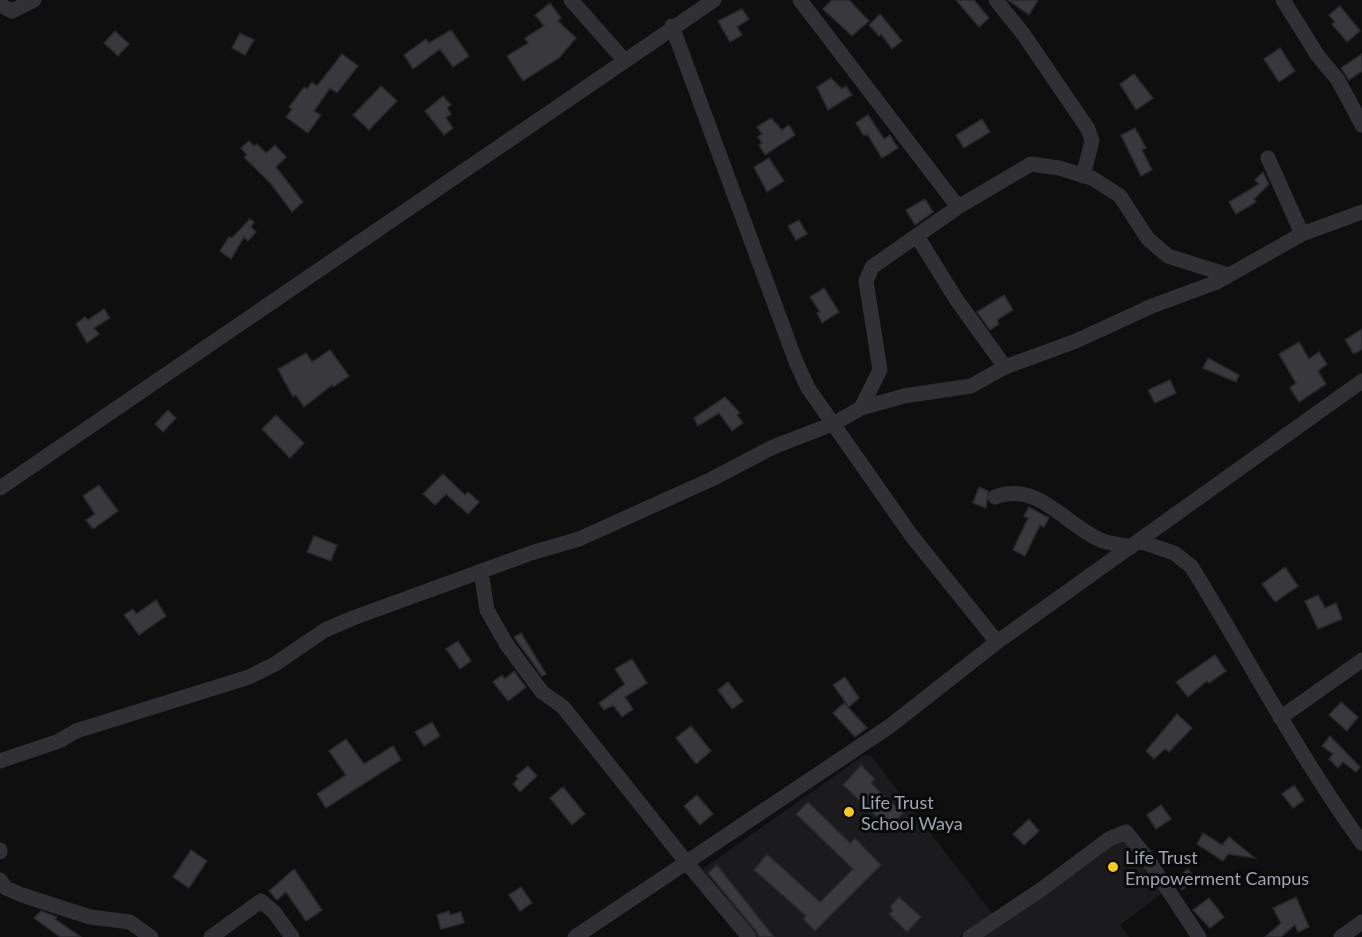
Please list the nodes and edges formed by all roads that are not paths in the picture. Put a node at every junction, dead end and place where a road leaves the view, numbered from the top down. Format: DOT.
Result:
graph roads {
  1 [pos="34,0"];
  2 [pos="571,0"];
  3 [pos="714,0"];
  4 [pos="800,0"];
  5 [pos="996,0"];
  6 [pos="1283,0"];
  7 [pos="0,6"];
  8 [pos="672,26"];
  9 [pos="624,60"];
  10 [pos="1362,125"];
  11 [pos="1268,158"];
  12 [pos="1083,176"];
  13 [pos="958,207"];
  14 [pos="1362,212"];
  15 [pos="1302,234"];
  16 [pos="917,236"];
  17 [pos="1228,275"];
  18 [pos="1005,367"];
  19 [pos="1362,381"];
  20 [pos="861,408"];
  21 [pos="835,423"];
  22 [pos="0,488"];
  23 [pos="995,496"];
  24 [pos="1135,544"];
  25 [pos="481,571"];
  26 [pos="997,642"];
  27 [pos="1362,660"];
  28 [pos="1280,718"];
  29 [pos="0,761"];
  30 [pos="1362,843"];
  31 [pos="687,864"];
  32 [pos="0,880"];
  33 [pos="1362,922"];
  34 [pos="151,937"];
  35 [pos="211,937"];
  36 [pos="292,937"];
  37 [pos="575,937"];
  38 [pos="749,937"];
  39 [pos="970,937"];
  40 [pos="1199,937"];
  41 [pos="1341,937"];
  1 -- 7 [label="street"];
  2 -- 9 [label="street"];
  3 -- 8 [label="street"];
  4 -- 13 [label="street"];
  5 -- 12 [label="street"];
  6 -- 10 [label="street"];
  8 -- 9 [label="street"];
  8 -- 21 [label="street"];
  9 -- 22 [label="street"];
  11 -- 15 [label="street"];
  12 -- 13 [label="street"];
  12 -- 17 [label="street"];
  13 -- 16 [label="street"];
  14 -- 15 [label="street"];
  15 -- 17 [label="street"];
  16 -- 18 [label="street"];
  16 -- 20 [label="street"];
  17 -- 18 [label="street"];
  18 -- 20 [label="street"];
  19 -- 24 [label="street"];
  20 -- 21 [label="street"];
  21 -- 25 [label="street"];
  21 -- 26 [label="street"];
  23 -- 24 [label="street"];
  24 -- 26 [label="street"];
  24 -- 28 [label="street"];
  25 -- 29 [label="street"];
  25 -- 31 [label="street"];
  26 -- 31 [label="street"];
  27 -- 28 [label="street"];
  28 -- 30 [label="street"];
  31 -- 37 [label="street"];
  31 -- 38 [label="street"];
  32 -- 34 [label="street"];
  33 -- 41 [label="street"];
  35 -- 36 [label="street"];
  39 -- 40 [label="street"];
}
